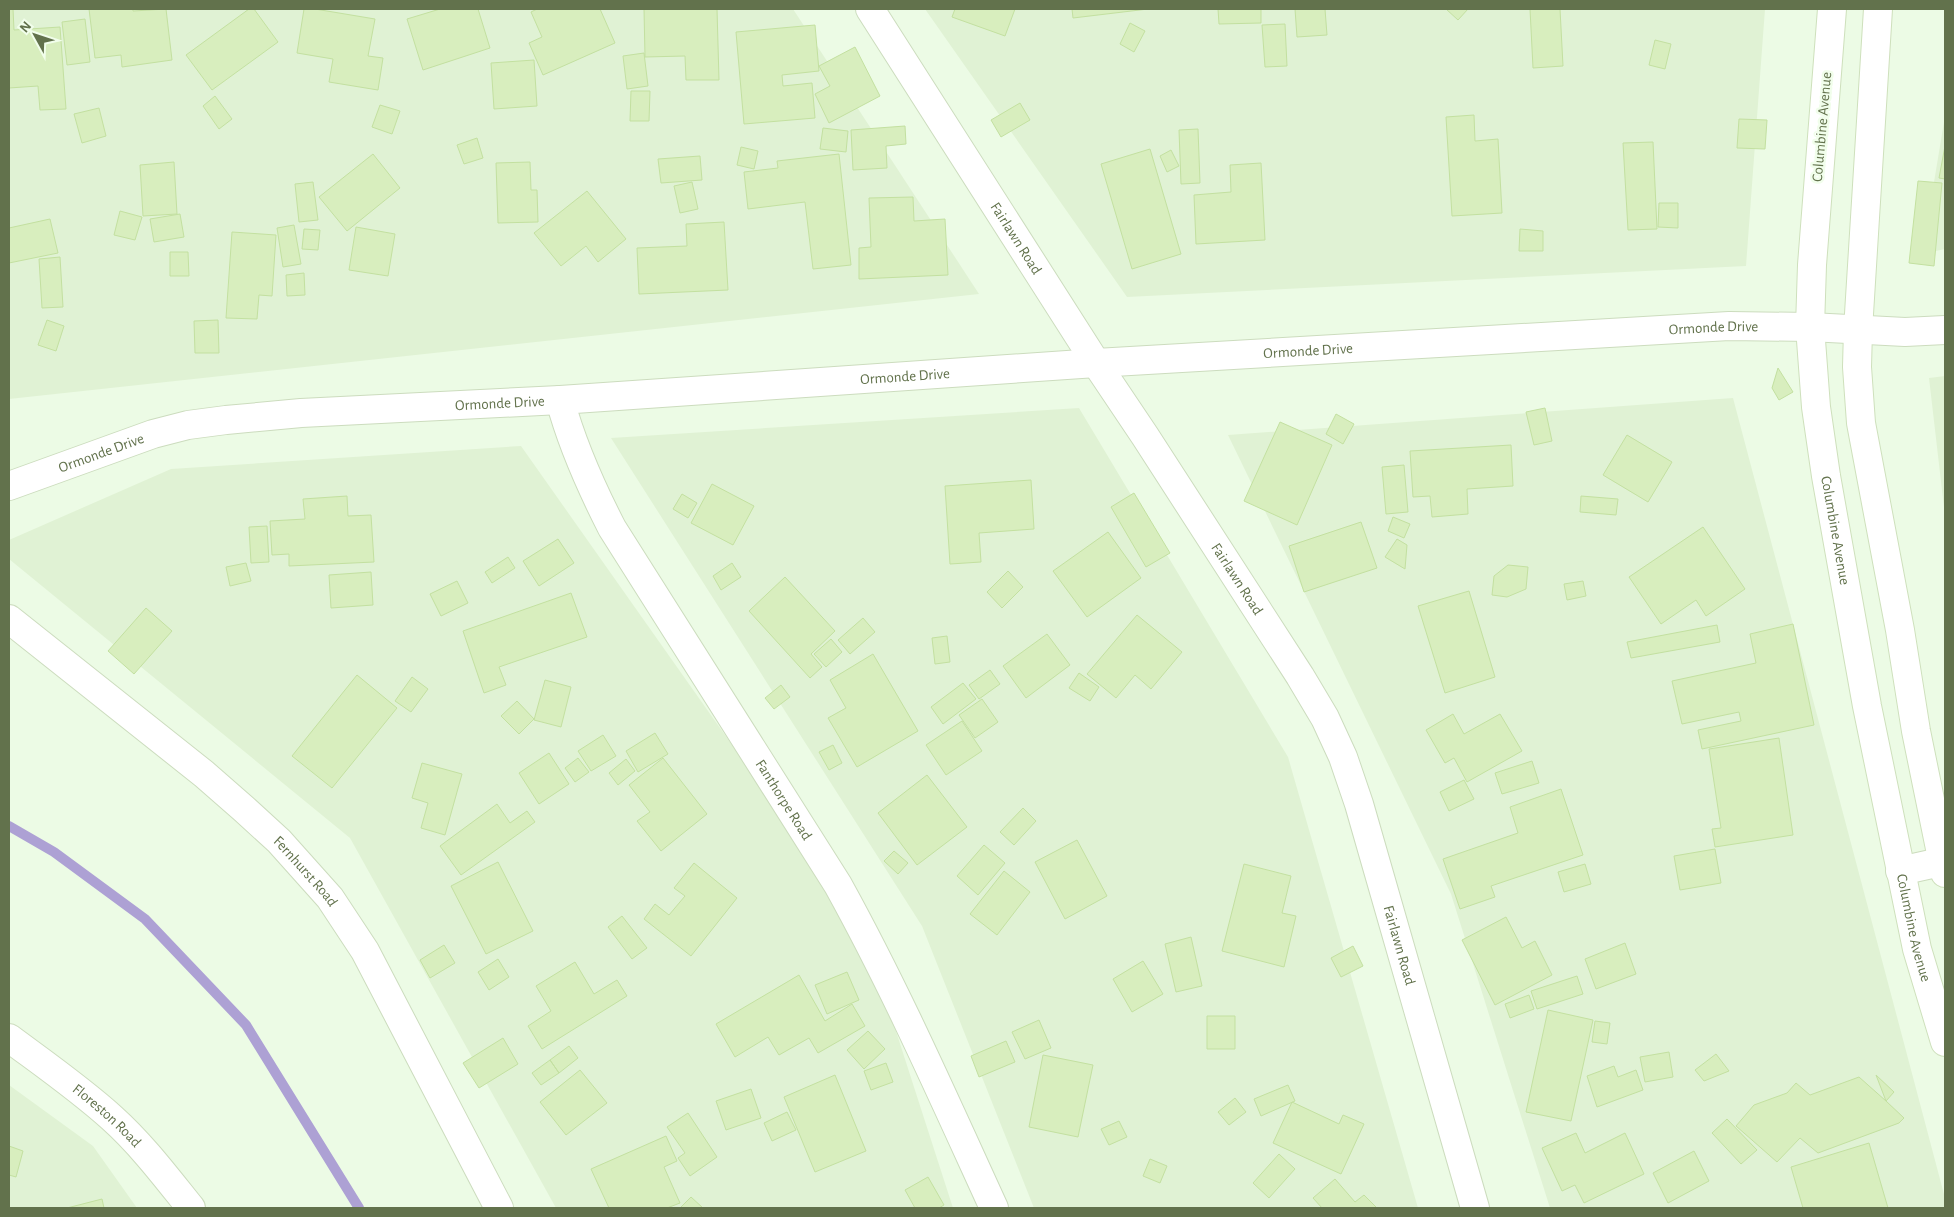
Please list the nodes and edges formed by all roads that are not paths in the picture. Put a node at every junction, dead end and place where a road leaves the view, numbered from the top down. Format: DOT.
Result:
graph roads {
  1 [pos="870,9"];
  2 [pos="1832,9"];
  3 [pos="1878,9"];
  4 [pos="1810,327"];
  5 [pos="1858,330"];
  6 [pos="1945,330"];
  7 [pos="1096,363"];
  8 [pos="560,400"];
  9 [pos="9,486"];
  10 [pos="9,618"];
  11 [pos="1944,865"];
  12 [pos="1900,871"];
  13 [pos="9,1038"];
  14 [pos="1945,1042"];
  15 [pos="191,1208"];
  16 [pos="499,1208"];
  17 [pos="994,1208"];
  18 [pos="1475,1208"];
  1 -- 7 [label="street, Fairlawn Road"];
  2 -- 4 [label="street, Columbine Avenue"];
  3 -- 5 [label="street"];
  4 -- 5 [label="street, Ormonde Drive"];
  4 -- 7 [label="street, Ormonde Drive"];
  4 -- 12 [label="street, Columbine Avenue"];
  5 -- 6 [label="street, Ormonde Drive"];
  5 -- 11 [label="street"];
  7 -- 8 [label="street, Ormonde Drive"];
  7 -- 18 [label="street, Fairlawn Road"];
  8 -- 9 [label="street, Ormonde Drive"];
  8 -- 17 [label="street, Fanthorpe Road"];
  10 -- 16 [label="street, Fernhurst Road"];
  11 -- 12 [label="street"];
  12 -- 14 [label="street, Columbine Avenue"];
  13 -- 15 [label="street, Floreston Road"];
}
